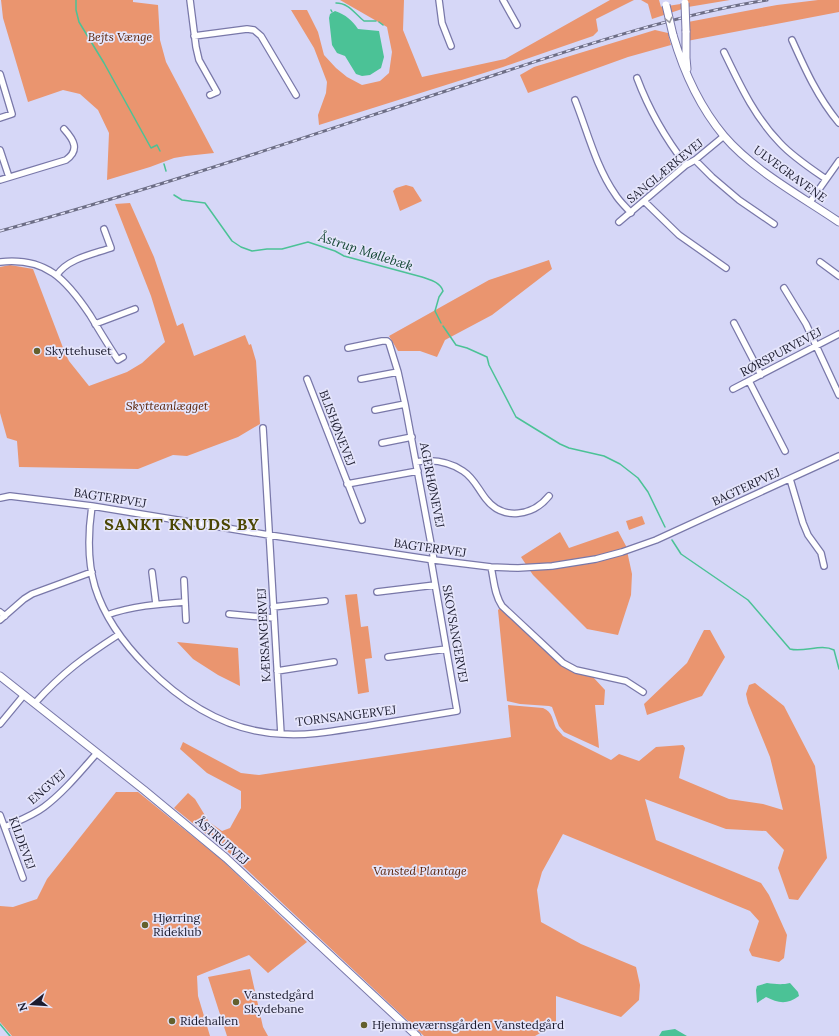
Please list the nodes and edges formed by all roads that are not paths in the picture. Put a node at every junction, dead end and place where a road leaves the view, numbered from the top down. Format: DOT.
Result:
graph roads {
  1 [pos="190,0"];
  2 [pos="439,0"];
  3 [pos="504,0"];
  4 [pos="685,1"];
  5 [pos="665,3"];
  6 [pos="517,24"];
  7 [pos="194,36"];
  8 [pos="792,40"];
  9 [pos="451,46"];
  10 [pos="724,52"];
  11 [pos="0,74"];
  12 [pos="637,78"];
  13 [pos="690,83"];
  14 [pos="210,95"];
  15 [pos="296,95"];
  16 [pos="575,100"];
  17 [pos="0,118"];
  18 [pos="839,123"];
  19 [pos="64,129"];
  20 [pos="724,136"];
  21 [pos="0,150"];
  22 [pos="695,160"];
  23 [pos="838,163"];
  24 [pos="686,165"];
  25 [pos="9,177"];
  26 [pos="826,179"];
  27 [pos="0,180"];
  28 [pos="645,202"];
  29 [pos="810,202"];
  30 [pos="631,212"];
  31 [pos="619,222"];
  32 [pos="839,222"];
  33 [pos="774,224"];
  34 [pos="104,229"];
  35 [pos="0,262"];
  36 [pos="820,262"];
  37 [pos="726,268"];
  38 [pos="57,275"];
  39 [pos="839,276"];
  40 [pos="784,288"];
  41 [pos="135,309"];
  42 [pos="734,323"];
  43 [pos="95,324"];
  44 [pos="839,334"];
  45 [pos="817,346"];
  46 [pos="348,348"];
  47 [pos="123,356"];
  48 [pos="398,372"];
  49 [pos="761,375"];
  50 [pos="307,379"];
  51 [pos="361,379"];
  52 [pos="749,381"];
  53 [pos="733,389"];
  54 [pos="839,395"];
  55 [pos="405,404"];
  56 [pos="375,410"];
  57 [pos="263,428"];
  58 [pos="412,437"];
  59 [pos="382,442"];
  60 [pos="786,451"];
  61 [pos="839,456"];
  62 [pos="416,462"];
  63 [pos="418,471"];
  64 [pos="790,479"];
  65 [pos="347,484"];
  66 [pos="550,496"];
  67 [pos="0,498"];
  68 [pos="92,506"];
  69 [pos="362,520"];
  70 [pos="269,535"];
  71 [pos="433,560"];
  72 [pos="824,566"];
  73 [pos="491,567"];
  74 [pos="92,572"];
  75 [pos="152,572"];
  76 [pos="184,580"];
  77 [pos="436,585"];
  78 [pos="377,592"];
  79 [pos="325,601"];
  80 [pos="185,602"];
  81 [pos="156,604"];
  82 [pos="273,607"];
  83 [pos="3,614"];
  84 [pos="229,614"];
  85 [pos="107,615"];
  86 [pos="274,618"];
  87 [pos="0,620"];
  88 [pos="186,620"];
  89 [pos="118,635"];
  90 [pos="446,649"];
  91 [pos="388,657"];
  92 [pos="334,662"];
  93 [pos="277,671"];
  94 [pos="0,676"];
  95 [pos="643,692"];
  96 [pos="24,695"];
  97 [pos="35,703"];
  98 [pos="457,711"];
  99 [pos="0,724"];
  100 [pos="281,734"];
  101 [pos="97,753"];
  102 [pos="0,815"];
  103 [pos="5,827"];
  104 [pos="23,878"];
  105 [pos="417,1036"];
  1 -- 7 [label="street"];
  2 -- 9 [label="street"];
  3 -- 6 [label="street"];
  4 -- 13 [label="street, ULVEGRAVENE, bridge"];
  5 -- 13 [label="street, ULVEGRAVENE, one-way, bridge"];
  7 -- 14 [label="street"];
  7 -- 15 [label="street"];
  8 -- 18 [label="street"];
  10 -- 26 [label="street"];
  11 -- 17 [label="street"];
  12 -- 24 [label="street"];
  13 -- 20 [label="street, ULVEGRAVENE"];
  16 -- 30 [label="street"];
  19 -- 25 [label="street"];
  20 -- 22 [label="street, SANGLÆRKEVEJ"];
  20 -- 29 [label="street, ULVEGRAVENE"];
  21 -- 25 [label="street"];
  22 -- 24 [label="street, SANGLÆRKEVEJ"];
  22 -- 33 [label="street"];
  23 -- 26 [label="street"];
  24 -- 28 [label="street, SANGLÆRKEVEJ"];
  25 -- 27 [label="street"];
  26 -- 29 [label="street"];
  28 -- 30 [label="street, SANGLÆRKEVEJ"];
  28 -- 37 [label="street"];
  29 -- 32 [label="street, ULVEGRAVENE"];
  30 -- 31 [label="street, SANGLÆRKEVEJ"];
  34 -- 38 [label="street"];
  35 -- 38 [label="street"];
  36 -- 39 [label="street"];
  38 -- 43 [label="street"];
  40 -- 45 [label="street"];
  41 -- 43 [label="street"];
  42 -- 49 [label="street"];
  43 -- 47 [label="street"];
  44 -- 45 [label="street, RØRSPURVEVEJ"];
  45 -- 49 [label="street, RØRSPURVEVEJ"];
  45 -- 54 [label="street"];
  46 -- 48 [label="street, AGERHØNEVEJ"];
  48 -- 51 [label="street"];
  48 -- 55 [label="street, AGERHØNEVEJ"];
  49 -- 52 [label="street, RØRSPURVEVEJ"];
  50 -- 65 [label="street, BLISHØNEVEJ"];
  52 -- 53 [label="street, RØRSPURVEVEJ"];
  52 -- 60 [label="street"];
  55 -- 56 [label="street"];
  55 -- 58 [label="street, AGERHØNEVEJ"];
  57 -- 70 [label="street, KÆRSANGERVEJ"];
  58 -- 59 [label="street, AGERHØNEVEJ"];
  58 -- 62 [label="street, AGERHØNEVEJ"];
  61 -- 64 [label="street, BAGTERPVEJ"];
  62 -- 63 [label="street, AGERHØNEVEJ"];
  62 -- 66 [label="street"];
  63 -- 65 [label="street, BLISHØNEVEJ"];
  63 -- 71 [label="street, AGERHØNEVEJ"];
  64 -- 72 [label="street"];
  64 -- 73 [label="street, BAGTERPVEJ"];
  65 -- 69 [label="street, BLISHØNEVEJ"];
  67 -- 68 [label="street, BAGTERPVEJ"];
  68 -- 70 [label="street, BAGTERPVEJ"];
  68 -- 74 [label="street, TORNSANGERVEJ"];
  70 -- 71 [label="street, BAGTERPVEJ"];
  70 -- 82 [label="street, KÆRSANGERVEJ"];
  71 -- 73 [label="street, BAGTERPVEJ"];
  71 -- 77 [label="street, SKOVSANGERVEJ"];
  73 -- 95 [label="street"];
  74 -- 83 [label="street"];
  74 -- 85 [label="street, TORNSANGERVEJ"];
  75 -- 81 [label="street"];
  76 -- 80 [label="street"];
  77 -- 78 [label="street"];
  77 -- 90 [label="street, SKOVSANGERVEJ"];
  79 -- 82 [label="street"];
  80 -- 81 [label="street"];
  80 -- 88 [label="street"];
  81 -- 85 [label="street"];
  82 -- 86 [label="street, KÆRSANGERVEJ"];
  83 -- 87 [label="street"];
  84 -- 86 [label="street"];
  85 -- 89 [label="street, TORNSANGERVEJ"];
  86 -- 93 [label="street, KÆRSANGERVEJ"];
  89 -- 97 [label="street"];
  89 -- 100 [label="street, TORNSANGERVEJ"];
  90 -- 91 [label="street"];
  90 -- 98 [label="street, SKOVSANGERVEJ"];
  92 -- 93 [label="street"];
  93 -- 100 [label="street, KÆRSANGERVEJ"];
  94 -- 96 [label="street, ÅSTRUPVEJ"];
  96 -- 97 [label="street, ÅSTRUPVEJ"];
  96 -- 99 [label="street"];
  97 -- 101 [label="street, ÅSTRUPVEJ"];
  98 -- 100 [label="street, TORNSANGERVEJ"];
  101 -- 103 [label="street, ENGVEJ"];
  101 -- 105 [label="street, ÅSTRUPVEJ"];
  102 -- 103 [label="street, KILDEVEJ"];
  103 -- 104 [label="street, KILDEVEJ"];
}
